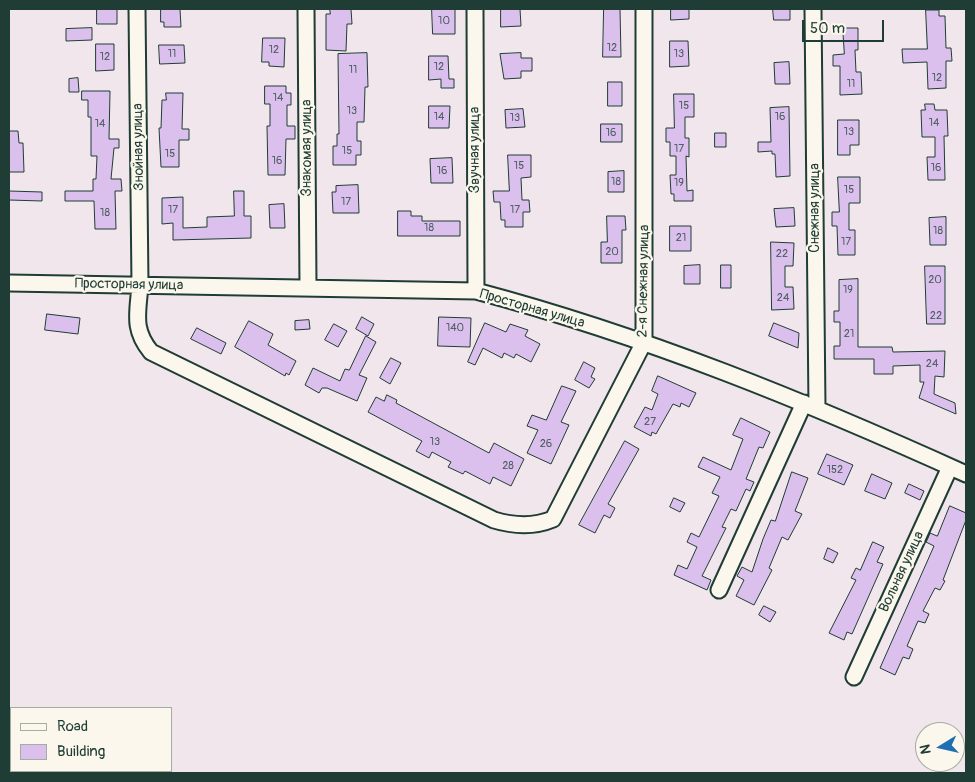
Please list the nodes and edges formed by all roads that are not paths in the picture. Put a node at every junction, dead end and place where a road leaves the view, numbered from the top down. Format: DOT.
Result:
graph roads {
  1 [pos="137,9"];
  2 [pos="306,9"];
  3 [pos="474,9"];
  4 [pos="644,9"];
  5 [pos="813,9"];
  6 [pos="9,283"];
  7 [pos="140,285"];
  8 [pos="308,287"];
  9 [pos="476,291"];
  10 [pos="644,342"];
  11 [pos="810,405"];
  12 [pos="950,467"];
  13 [pos="966,474"];
  14 [pos="510,525"];
  15 [pos="719,590"];
  16 [pos="854,677"];
  1 -- 7 [label="street, Знойная улица"];
  2 -- 8 [label="street, Знакомая улица"];
  3 -- 9 [label="street, Звучная улица"];
  4 -- 10 [label="street, 2-я Снежная улица"];
  5 -- 11 [label="street, Снежная улица"];
  6 -- 7 [label="street, Просторная улица"];
  7 -- 8 [label="street, Просторная улица"];
  7 -- 14 [label="street, Знойная улица"];
  8 -- 9 [label="street, Просторная улица"];
  9 -- 10 [label="street, Просторная улица"];
  10 -- 11 [label="street, Просторная улица"];
  10 -- 14 [label="street, 2-я Снежная улица"];
  11 -- 12 [label="street, Просторная улица"];
  11 -- 15 [label="street, Снежная улица"];
  12 -- 13 [label="street, Просторная улица"];
  12 -- 16 [label="street, Вольная улица"];
}
